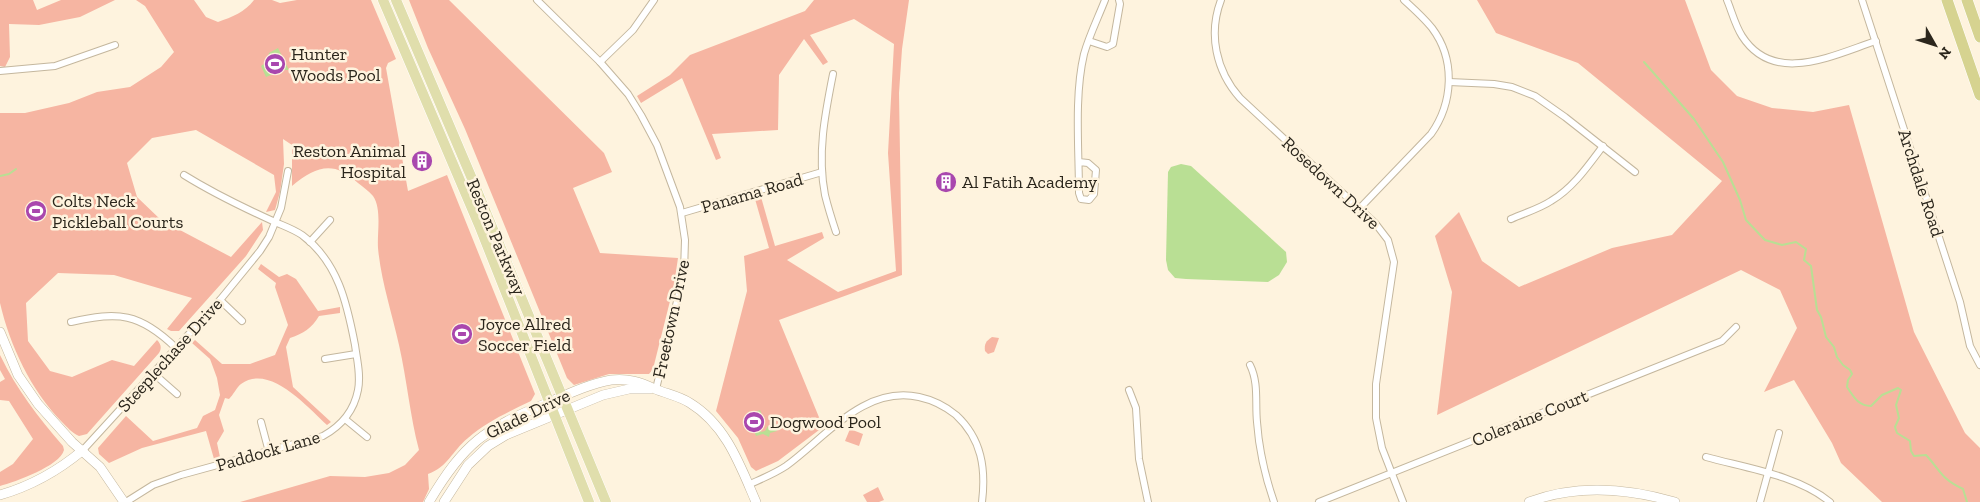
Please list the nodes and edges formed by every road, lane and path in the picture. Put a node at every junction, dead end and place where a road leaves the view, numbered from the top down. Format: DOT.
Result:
graph roads {
  1 [pos="383,0"];
  2 [pos="396,0"];
  3 [pos="537,0"];
  4 [pos="654,0"];
  5 [pos="1105,0"];
  6 [pos="1119,0"];
  7 [pos="1221,0"];
  8 [pos="1404,0"];
  9 [pos="1728,0"];
  10 [pos="1862,0"];
  11 [pos="1947,0"];
  12 [pos="1967,0"];
  13 [pos="1980,37"];
  14 [pos="1089,40"];
  15 [pos="1876,41"];
  16 [pos="115,45"];
  17 [pos="600,62"];
  18 [pos="0,71"];
  19 [pos="833,74"];
  20 [pos="1449,82"];
  21 [pos="1980,96"];
  22 [pos="1602,146"];
  23 [pos="1079,162"];
  24 [pos="288,171"];
  25 [pos="822,172"];
  26 [pos="1635,172"];
  27 [pos="184,175"];
  28 [pos="1359,209"];
  29 [pos="682,213"];
  30 [pos="1511,219"];
  31 [pos="330,220"];
  32 [pos="276,223"];
  33 [pos="836,232"];
  34 [pos="310,242"];
  35 [pos="220,300"];
  36 [pos="242,321"];
  37 [pos="71,322"];
  38 [pos="1736,327"];
  39 [pos="0,333"];
  40 [pos="176,348"];
  41 [pos="356,354"];
  42 [pos="325,359"];
  43 [pos="1250,365"];
  44 [pos="1980,366"];
  45 [pos="153,373"];
  46 [pos="656,389"];
  47 [pos="1129,390"];
  48 [pos="177,394"];
  49 [pos="562,396"];
  50 [pos="549,402"];
  51 [pos="567,408"];
  52 [pos="554,414"];
  53 [pos="345,419"];
  54 [pos="261,422"];
  55 [pos="1779,434"];
  56 [pos="367,437"];
  57 [pos="82,450"];
  58 [pos="269,452"];
  59 [pos="1706,457"];
  60 [pos="1392,473"];
  61 [pos="1767,474"];
  62 [pos="748,485"];
  63 [pos="0,495"];
  64 [pos="125,502"];
  65 [pos="428,502"];
  66 [pos="444,502"];
  67 [pos="589,502"];
  68 [pos="606,502"];
  69 [pos="756,502"];
  70 [pos="982,502"];
  71 [pos="1148,502"];
  72 [pos="1274,502"];
  73 [pos="1319,502"];
  74 [pos="1403,502"];
  75 [pos="1529,502"];
  76 [pos="1675,502"];
  77 [pos="1760,502"];
  78 [pos="1830,502"];
  1 -- 50 [label="main road, Reston Parkway"];
  2 -- 49 [label="main road, Reston Parkway"];
  3 -- 17 [label="street, Freetown Drive"];
  4 -- 17 [label="street"];
  5 -- 14 [label="street"];
  6 -- 14 [label="street"];
  7 -- 28 [label="street, Rosedown Drive"];
  8 -- 20 [label="street"];
  9 -- 15 [label="street"];
  10 -- 15 [label="street, Archdale Road"];
  11 -- 21 [label="highway"];
  12 -- 13 [label="highway"];
  14 -- 23 [label="street"];
  15 -- 44 [label="street, Archdale Road"];
  16 -- 18 [label="street"];
  17 -- 29 [label="street, Freetown Drive"];
  19 -- 25 [label="street"];
  20 -- 22 [label="street"];
  20 -- 28 [label="street"];
  22 -- 26 [label="street"];
  22 -- 30 [label="street"];
  23 -- 23 [label="street"];
  24 -- 32 [label="street, Steeplechase Drive"];
  25 -- 29 [label="street, Panama Road"];
  25 -- 33 [label="street"];
  27 -- 32 [label="street, Paddock Lane"];
  28 -- 60 [label="street, Rosedown Drive"];
  29 -- 46 [label="street, Freetown Drive"];
  31 -- 34 [label="street"];
  32 -- 34 [label="street, Paddock Lane"];
  32 -- 35 [label="street, Steeplechase Drive"];
  34 -- 41 [label="street, Paddock Lane"];
  35 -- 36 [label="street"];
  35 -- 40 [label="street, Steeplechase Drive"];
  37 -- 40 [label="street"];
  38 -- 60 [label="street, Coleraine Court"];
  39 -- 57 [label="street"];
  40 -- 45 [label="street, Steeplechase Drive"];
  41 -- 42 [label="street"];
  41 -- 53 [label="street, Paddock Lane"];
  43 -- 72 [label="street"];
  45 -- 48 [label="street"];
  45 -- 57 [label="street, Steeplechase Drive"];
  46 -- 49 [label="street, Glade Drive"];
  46 -- 51 [label="street, Glade Drive"];
  46 -- 62 [label="street, Glade Drive"];
  47 -- 71 [label="street"];
  49 -- 50 [label="street, Glade Drive"];
  49 -- 51 [label="main road, Reston Parkway"];
  50 -- 52 [label="main road, Reston Parkway"];
  50 -- 65 [label="street, Glade Drive"];
  51 -- 52 [label="street, Glade Drive"];
  51 -- 68 [label="main road, Reston Parkway"];
  52 -- 66 [label="street, Glade Drive"];
  52 -- 67 [label="main road, Reston Parkway"];
  53 -- 56 [label="street"];
  53 -- 58 [label="street, Paddock Lane"];
  54 -- 58 [label="street"];
  55 -- 61 [label="street"];
  57 -- 63 [label="street, Steeplechase Drive"];
  57 -- 64 [label="street"];
  58 -- 64 [label="street, Paddock Lane"];
  59 -- 61 [label="street"];
  60 -- 73 [label="street, Coleraine Court"];
  60 -- 74 [label="street, Rosedown Drive"];
  61 -- 77 [label="street"];
  61 -- 78 [label="street"];
  62 -- 69 [label="street, Glade Drive"];
  62 -- 70 [label="street"];
  75 -- 76 [label="street"];
}
